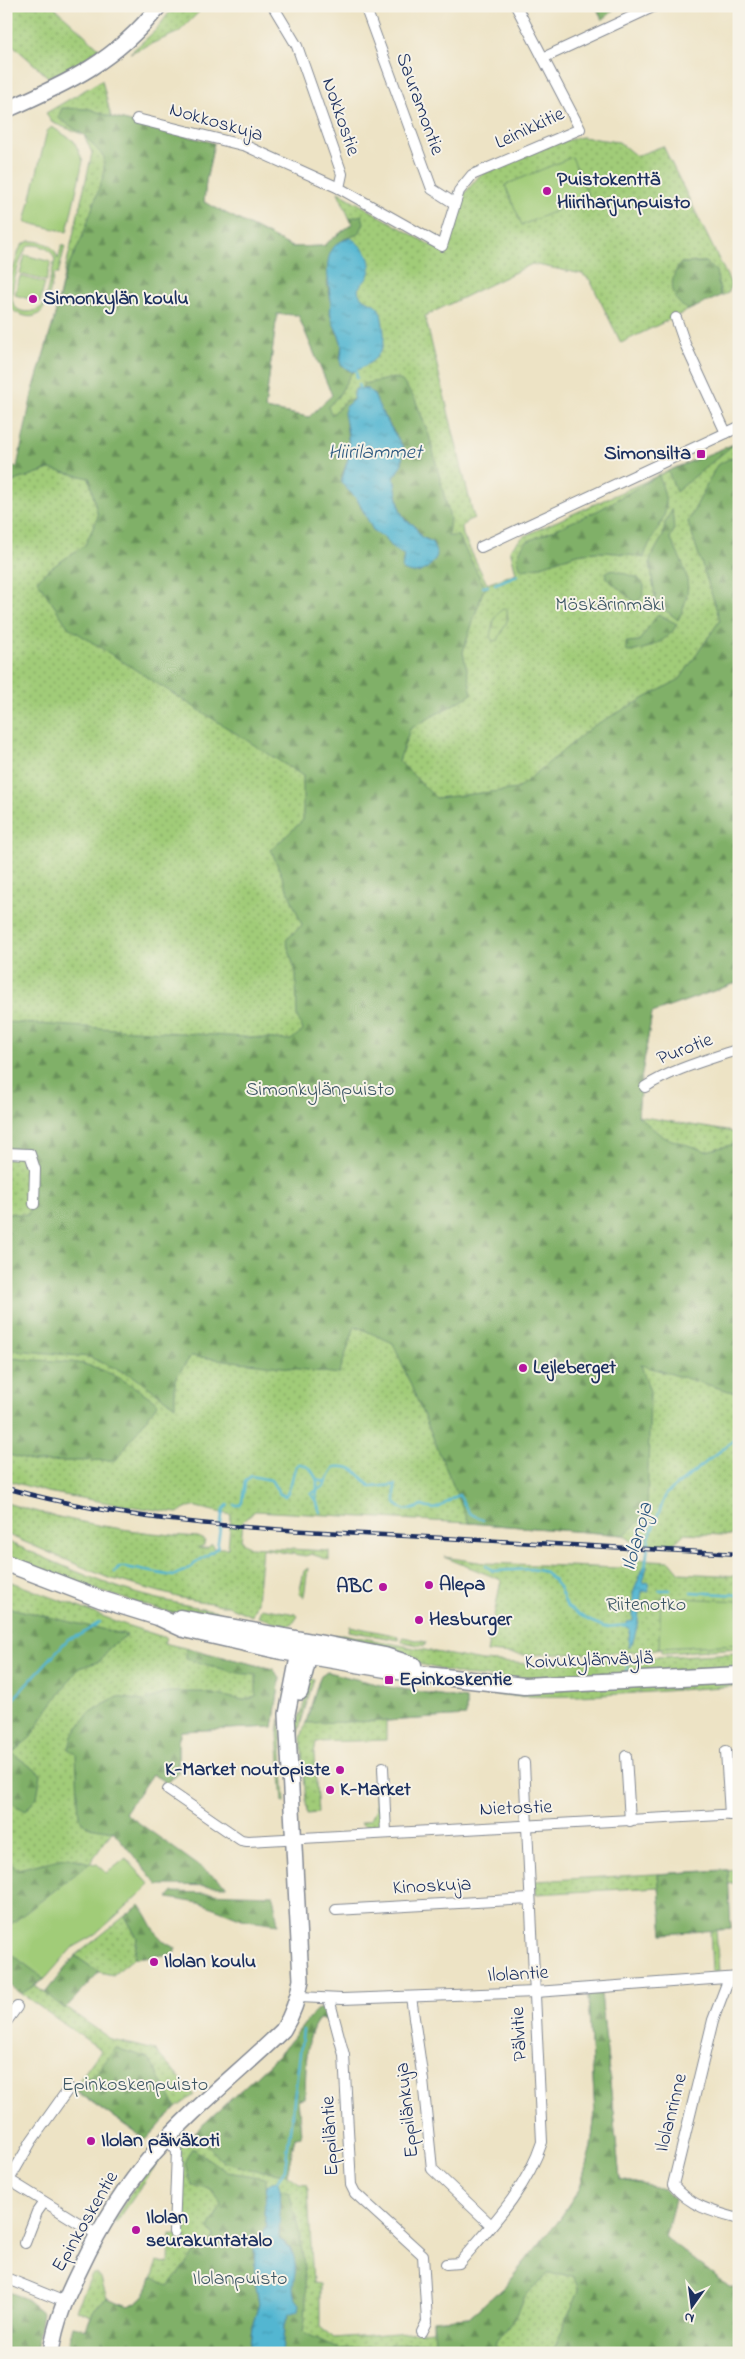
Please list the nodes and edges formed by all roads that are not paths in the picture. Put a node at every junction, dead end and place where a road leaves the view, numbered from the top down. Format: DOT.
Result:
graph roads {
  1 [pos="159,6"];
  2 [pos="273,6"];
  3 [pos="365,6"];
  4 [pos="516,6"];
  5 [pos="655,6"];
  6 [pos="543,58"];
  7 [pos="6,110"];
  8 [pos="137,119"];
  9 [pos="339,188"];
  10 [pos="454,203"];
  11 [pos="442,246"];
  12 [pos="676,318"];
  13 [pos="739,427"];
  14 [pos="726,433"];
  15 [pos="481,547"];
  16 [pos="739,1049"];
  17 [pos="645,1087"];
  18 [pos="6,1153"];
  19 [pos="34,1204"];
  20 [pos="6,1563"];
  21 [pos="305,1648"];
  22 [pos="739,1675"];
  23 [pos="726,1751"];
  24 [pos="626,1756"];
  25 [pos="524,1763"];
  26 [pos="383,1768"];
  27 [pos="168,1790"];
  28 [pos="734,1815"];
  29 [pos="630,1821"];
  30 [pos="526,1826"];
  31 [pos="386,1833"];
  32 [pos="294,1839"];
  33 [pos="530,1899"];
  34 [pos="336,1910"];
  35 [pos="734,1978"];
  36 [pos="536,1992"];
  37 [pos="299,1997"];
  38 [pos="411,1997"];
  39 [pos="329,1999"];
  40 [pos="17,2007"];
  41 [pos="6,2022"];
  42 [pos="70,2088"];
  43 [pos="167,2139"];
  44 [pos="8,2179"];
  45 [pos="44,2202"];
  46 [pos="739,2219"];
  47 [pos="491,2225"];
  48 [pos="174,2232"];
  49 [pos="98,2235"];
  50 [pos="25,2243"];
  51 [pos="446,2264"];
  52 [pos="6,2278"];
  53 [pos="64,2302"];
  54 [pos="422,2332"];
  55 [pos="51,2353"];
  1 -- 7 [label="street"];
  2 -- 9 [label="street, Nokkostie"];
  3 -- 10 [label="street, Sauramontie"];
  4 -- 6 [label="street, Leinikkitie"];
  5 -- 6 [label="street"];
  6 -- 10 [label="street, Leinikkitie"];
  8 -- 9 [label="street, Nokkoskuja"];
  9 -- 11 [label="street, Nokkostie"];
  10 -- 11 [label="street, Leinikkitie"];
  12 -- 14 [label="street"];
  13 -- 14 [label="street"];
  14 -- 15 [label="street"];
  16 -- 17 [label="street, Purotie"];
  18 -- 19 [label="street"];
  20 -- 21 [label="main road, Koivukylänväylä"];
  21 -- 22 [label="main road, Koivukylänväylä"];
  21 -- 32 [label="street, Epinkoskentie"];
  23 -- 28 [label="street"];
  24 -- 29 [label="street"];
  25 -- 30 [label="street, Pälvitie"];
  26 -- 31 [label="street"];
  27 -- 32 [label="street, Nietostie"];
  28 -- 29 [label="street, Nietostie"];
  29 -- 30 [label="street, Nietostie"];
  30 -- 31 [label="street, Nietostie"];
  30 -- 33 [label="street, Pälvitie"];
  31 -- 32 [label="street, Nietostie"];
  32 -- 37 [label="street, Epinkoskentie"];
  33 -- 34 [label="street, Kinoskuja"];
  33 -- 36 [label="street, Pälvitie"];
  35 -- 36 [label="street, Ilolantie"];
  35 -- 46 [label="street, Ilolanrinne"];
  36 -- 38 [label="street, Ilolantie"];
  36 -- 47 [label="street, Pälvitie"];
  37 -- 39 [label="street, Ilolantie"];
  37 -- 43 [label="street, Epinkoskentie"];
  38 -- 39 [label="street, Ilolantie"];
  38 -- 47 [label="street, Eppilänkuja"];
  39 -- 54 [label="street, Eppiläntie"];
  40 -- 41 [label="street"];
  42 -- 44 [label="street"];
  43 -- 48 [label="street"];
  43 -- 49 [label="street, Epinkoskentie"];
  44 -- 45 [label="street"];
  45 -- 49 [label="street"];
  45 -- 50 [label="street"];
  47 -- 51 [label="street, Pälvitie"];
  49 -- 53 [label="street, Epinkoskentie"];
  52 -- 53 [label="street"];
  53 -- 55 [label="street, Epinkoskentie"];
}
